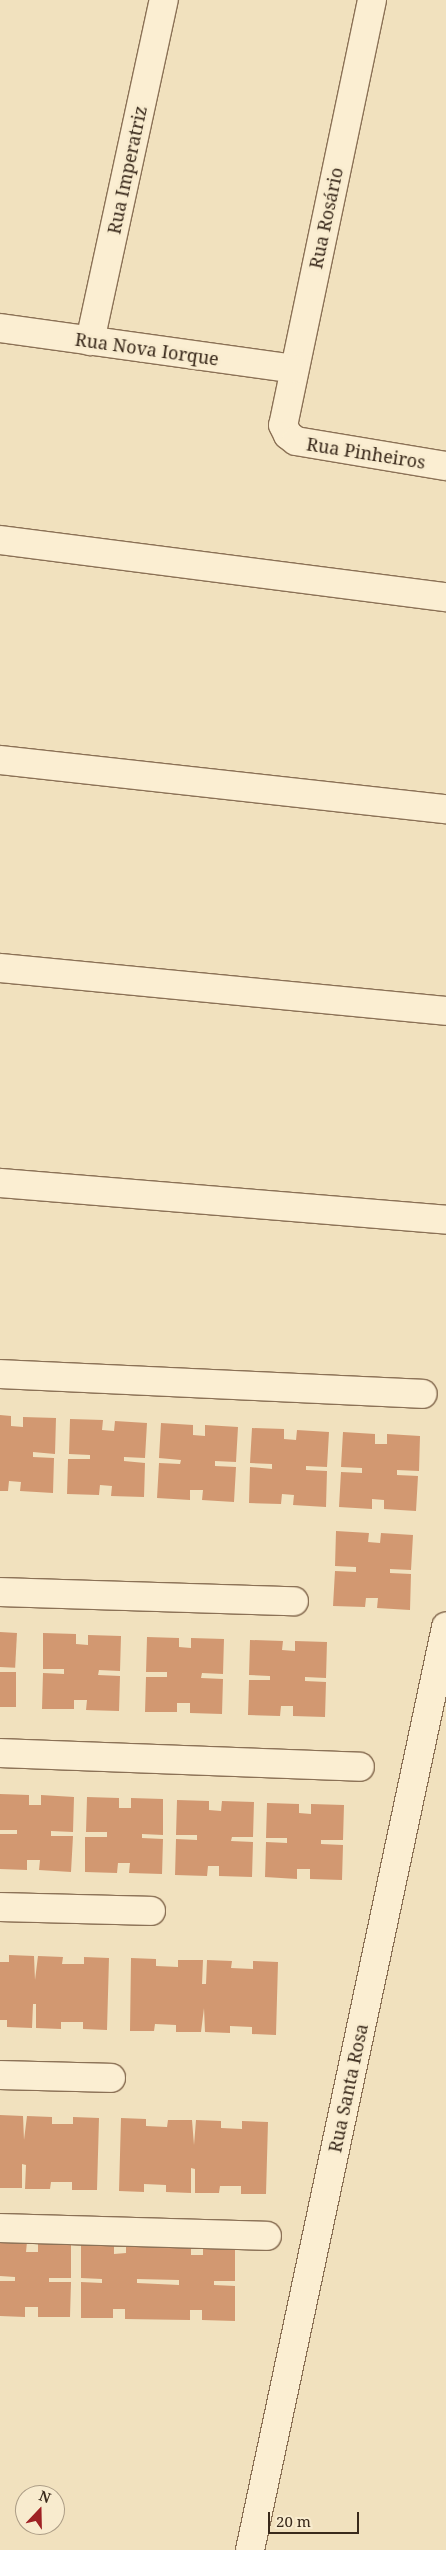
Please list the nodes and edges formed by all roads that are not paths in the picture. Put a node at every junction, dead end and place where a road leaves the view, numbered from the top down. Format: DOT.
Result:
graph roads {
  1 [pos="164,0"];
  2 [pos="372,0"];
  3 [pos="0,328"];
  4 [pos="90,341"];
  5 [pos="294,369"];
  6 [pos="288,435"];
  7 [pos="446,466"];
  8 [pos="0,540"];
  9 [pos="446,597"];
  10 [pos="0,760"];
  11 [pos="446,809"];
  12 [pos="0,968"];
  13 [pos="446,1011"];
  14 [pos="0,1183"];
  15 [pos="446,1220"];
  16 [pos="0,1374"];
  17 [pos="423,1394"];
  18 [pos="0,1592"];
  19 [pos="294,1601"];
  20 [pos="446,1627"];
  21 [pos="0,1753"];
  22 [pos="360,1767"];
  23 [pos="0,1907"];
  24 [pos="151,1911"];
  25 [pos="0,2075"];
  26 [pos="111,2078"];
  27 [pos="0,2228"];
  28 [pos="267,2236"];
  29 [pos="250,2550"];
  1 -- 4 [label="street, Rua Imperatriz"];
  2 -- 5 [label="street, Rua Rosário"];
  3 -- 4 [label="street, Rua Nova Iorque"];
  4 -- 5 [label="street, Rua Nova Iorque"];
  5 -- 6 [label="street, Rua Rosário"];
  6 -- 7 [label="street, Rua Pinheiros"];
  8 -- 9 [label="street"];
  10 -- 11 [label="street"];
  12 -- 13 [label="street"];
  14 -- 15 [label="street"];
  16 -- 17 [label="street"];
  18 -- 19 [label="street"];
  20 -- 29 [label="street, Rua Santa Rosa"];
  21 -- 22 [label="street"];
  23 -- 24 [label="street"];
  25 -- 26 [label="street"];
  27 -- 28 [label="street"];
}
